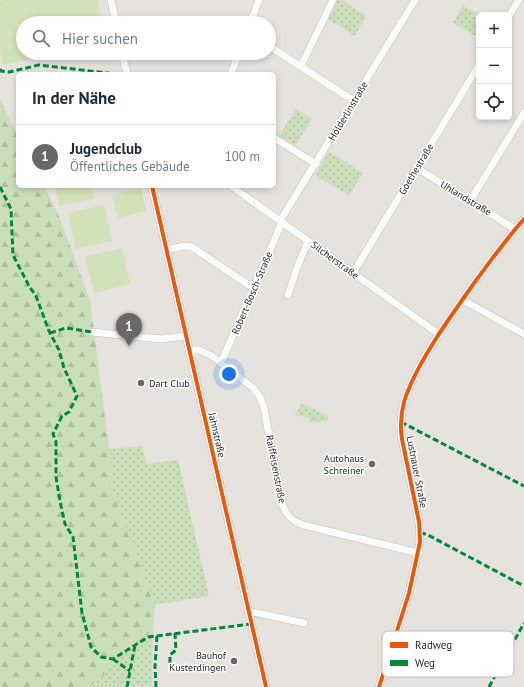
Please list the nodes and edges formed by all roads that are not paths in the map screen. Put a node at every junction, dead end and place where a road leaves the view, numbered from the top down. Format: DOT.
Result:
graph roads {
  1 [pos="111,0"];
  2 [pos="259,0"];
  3 [pos="333,0"];
  4 [pos="415,0"];
  5 [pos="519,0"];
  6 [pos="512,12"];
  7 [pos="114,16"];
  8 [pos="253,16"];
  9 [pos="276,51"];
  10 [pos="124,60"];
  11 [pos="236,60"];
  12 [pos="300,66"];
  13 [pos="476,70"];
  14 [pos="127,72"];
  15 [pos="232,72"];
  16 [pos="354,101"];
  17 [pos="524,113"];
  18 [pos="276,139"];
  19 [pos="316,164"];
  20 [pos="417,168"];
  21 [pos="152,188"];
  22 [pos="234,188"];
  23 [pos="470,201"];
  24 [pos="524,219"];
  25 [pos="281,222"];
  26 [pos="515,229"];
  27 [pos="308,241"];
  28 [pos="166,250"];
  29 [pos="353,273"];
  30 [pos="253,288"];
  31 [pos="288,295"];
  32 [pos="462,300"];
  33 [pos="92,332"];
  34 [pos="440,334"];
  35 [pos="524,334"];
  36 [pos="185,336"];
  37 [pos="189,350"];
  38 [pos="221,363"];
  39 [pos="419,553"];
  40 [pos="248,611"];
  41 [pos="304,623"];
  42 [pos="397,631"];
  43 [pos="382,677"];
  44 [pos="266,687"];
  45 [pos="379,687"];
  1 -- 7 [label="street"];
  2 -- 8 [label="street"];
  3 -- 12 [label="street"];
  4 -- 16 [label="street, Hölderlinstraße"];
  5 -- 6 [label="street"];
  9 -- 12 [label="street"];
  10 -- 14 [label="street"];
  11 -- 15 [label="street"];
  12 -- 16 [label="street"];
  13 -- 20 [label="street, Goethestraße"];
  16 -- 19 [label="street, Hölderlinstraße"];
  17 -- 23 [label="street"];
  18 -- 19 [label="street"];
  19 -- 25 [label="street, Hölderlinstraße"];
  20 -- 23 [label="street, Uhlandstraße"];
  20 -- 29 [label="street, Goethestraße"];
  21 -- 28 [label="street, Jahnstraße"];
  22 -- 25 [label="street, Silcherstraße"];
  23 -- 26 [label="street, Uhlandstraße"];
  24 -- 26 [label="street, Lustnauer Straße"];
  25 -- 27 [label="street, Silcherstraße"];
  25 -- 30 [label="street, Robert-Bosch-Straße"];
  26 -- 32 [label="street, Lustnauer Straße"];
  27 -- 29 [label="street, Silcherstraße"];
  27 -- 31 [label="street"];
  28 -- 30 [label="street"];
  28 -- 36 [label="street, Jahnstraße"];
  29 -- 34 [label="street, Silcherstraße"];
  30 -- 38 [label="street, Robert-Bosch-Straße"];
  32 -- 34 [label="street, Lustnauer Straße"];
  32 -- 35 [label="street"];
  33 -- 36 [label="street"];
  34 -- 39 [label="street, Lustnauer Straße"];
  36 -- 37 [label="street, Jahnstraße"];
  37 -- 38 [label="street, Raiffeisenstraße"];
  37 -- 40 [label="street, Jahnstraße"];
  38 -- 39 [label="street, Raiffeisenstraße"];
  39 -- 42 [label="street, Lustnauer Straße"];
  40 -- 41 [label="street"];
  40 -- 44 [label="street, Jahnstraße"];
  43 -- 45 [label="street, Lustnauer Straße"];
}
